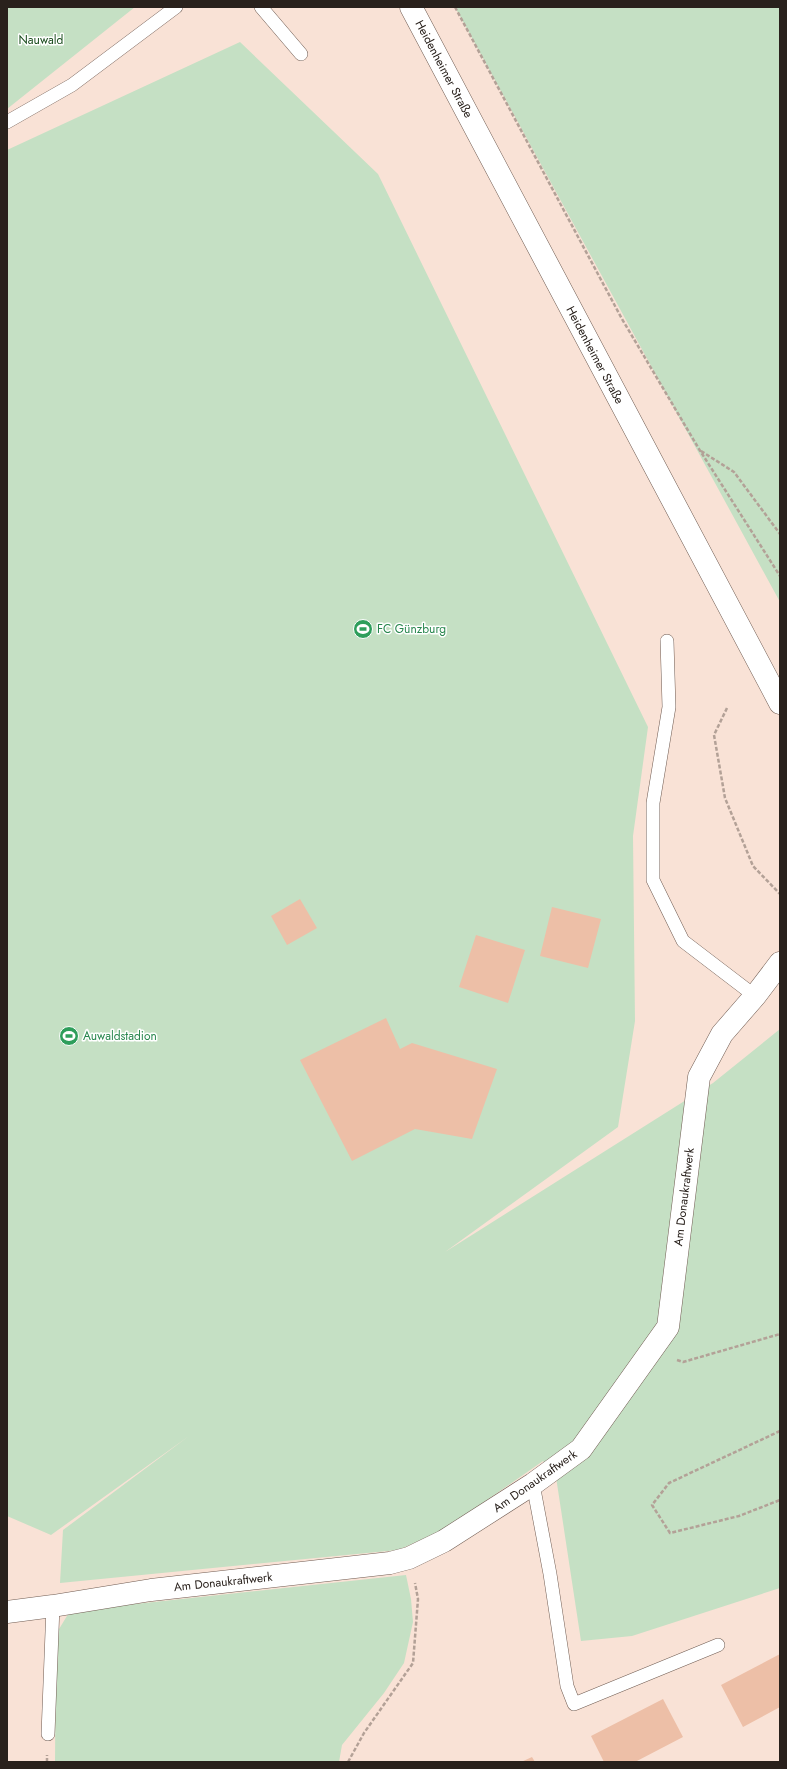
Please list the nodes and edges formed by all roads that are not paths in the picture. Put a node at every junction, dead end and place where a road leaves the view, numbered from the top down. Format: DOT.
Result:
graph roads {
  1 [pos="176,7"];
  2 [pos="261,7"];
  3 [pos="411,7"];
  4 [pos="301,54"];
  5 [pos="7,122"];
  6 [pos="667,641"];
  7 [pos="780,703"];
  8 [pos="780,963"];
  9 [pos="780,992"];
  10 [pos="755,996"];
  11 [pos="533,1484"];
  12 [pos="52,1606"];
  13 [pos="7,1612"];
  14 [pos="718,1645"];
  15 [pos="48,1734"];
  1 -- 5 [label="lane"];
  2 -- 4 [label="lane"];
  3 -- 7 [label="street, Heidenheimer Straße"];
  6 -- 10 [label="lane"];
  8 -- 10 [label="street, Am Donaukraftwerk"];
  9 -- 10 [label="street"];
  10 -- 11 [label="street, Am Donaukraftwerk"];
  11 -- 12 [label="street, Am Donaukraftwerk"];
  11 -- 14 [label="lane"];
  12 -- 13 [label="street, Am Donaukraftwerk"];
  12 -- 15 [label="lane"];
}
